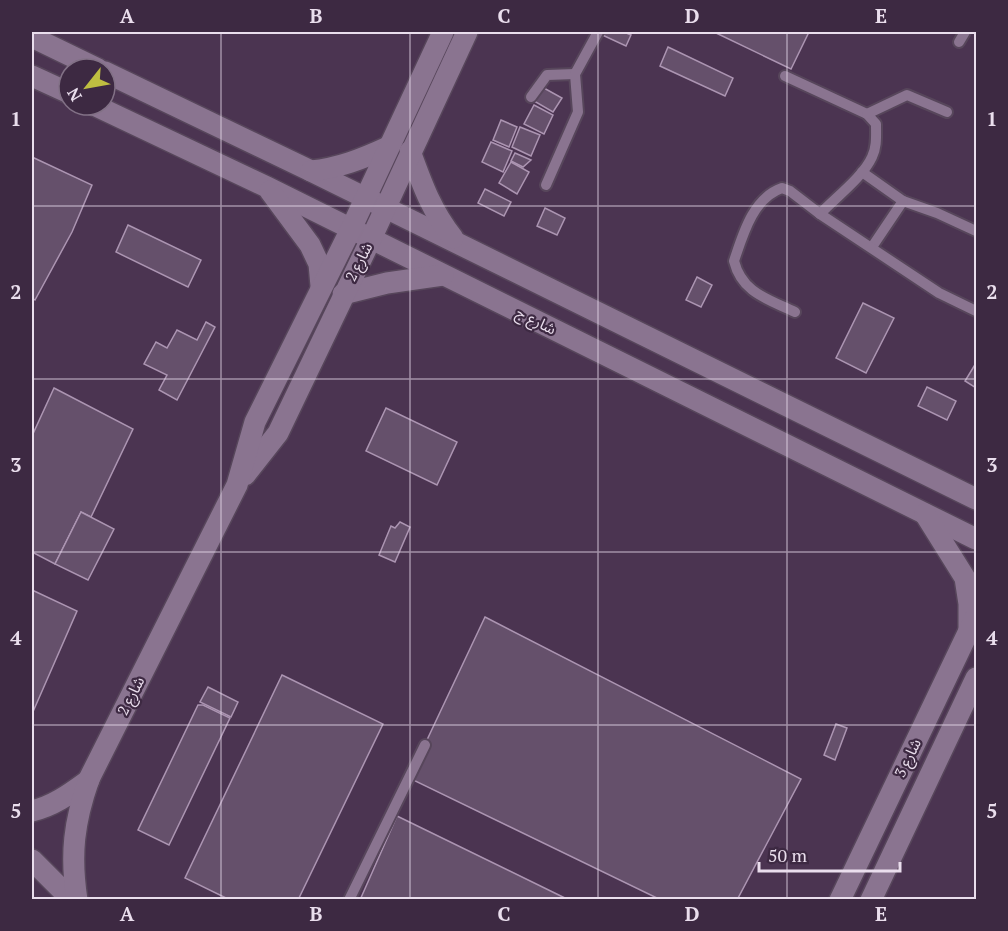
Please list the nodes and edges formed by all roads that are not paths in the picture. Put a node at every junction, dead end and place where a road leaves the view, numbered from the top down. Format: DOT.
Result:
graph roads {
  1 [pos="443,32"];
  2 [pos="466,32"];
  3 [pos="598,32"];
  4 [pos="965,32"];
  5 [pos="32,37"];
  6 [pos="959,42"];
  7 [pos="73,57"];
  8 [pos="575,74"];
  9 [pos="32,76"];
  10 [pos="785,76"];
  11 [pos="117,78"];
  12 [pos="57,87"];
  13 [pos="531,97"];
  14 [pos="947,112"];
  15 [pos="867,114"];
  16 [pos="117,116"];
  17 [pos="388,147"];
  18 [pos="410,151"];
  19 [pos="311,171"];
  20 [pos="862,172"];
  21 [pos="546,185"];
  22 [pos="267,187"];
  23 [pos="364,197"];
  24 [pos="903,201"];
  25 [pos="384,207"];
  26 [pos="820,214"];
  27 [pos="351,229"];
  28 [pos="976,231"];
  29 [pos="371,239"];
  30 [pos="458,243"];
  31 [pos="872,248"];
  32 [pos="443,275"];
  33 [pos="321,286"];
  34 [pos="343,294"];
  35 [pos="976,311"];
  36 [pos="795,312"];
  37 [pos="237,485"];
  38 [pos="948,485"];
  39 [pos="976,486"];
  40 [pos="976,499"];
  41 [pos="925,514"];
  42 [pos="976,539"];
  43 [pos="973,624"];
  44 [pos="976,678"];
  45 [pos="425,745"];
  46 [pos="89,779"];
  47 [pos="32,811"];
  48 [pos="32,860"];
  49 [pos="72,900"];
  50 [pos="77,900"];
  51 [pos="349,900"];
  52 [pos="840,900"];
  53 [pos="871,900"];
  1 -- 17 [label="street, شارع 2"];
  2 -- 18 [label="street, شارع 2"];
  3 -- 8 [label="lane"];
  4 -- 6 [label="lane"];
  5 -- 7 [label="street"];
  8 -- 13 [label="lane"];
  8 -- 21 [label="lane"];
  9 -- 12 [label="street"];
  10 -- 15 [label="lane"];
  11 -- 19 [label="street"];
  14 -- 15 [label="lane"];
  15 -- 20 [label="lane"];
  16 -- 22 [label="street, شارع ج"];
  17 -- 19 [label="street"];
  17 -- 23 [label="street, شارع 2"];
  18 -- 25 [label="street, شارع 2"];
  18 -- 30 [label="street"];
  19 -- 23 [label="street"];
  20 -- 24 [label="lane"];
  20 -- 26 [label="lane"];
  22 -- 27 [label="street, شارع ج"];
  22 -- 33 [label="street"];
  23 -- 25 [label="street"];
  23 -- 27 [label="street, شارع 2"];
  24 -- 28 [label="lane"];
  24 -- 31 [label="lane"];
  25 -- 29 [label="street, شارع 2"];
  25 -- 30 [label="street"];
  26 -- 31 [label="lane"];
  26 -- 36 [label="lane"];
  27 -- 29 [label="street, شارع ج"];
  27 -- 33 [label="street, شارع 2"];
  29 -- 32 [label="street, شارع ج"];
  29 -- 34 [label="street, شارع 2"];
  30 -- 38 [label="street"];
  31 -- 35 [label="lane"];
  32 -- 34 [label="street"];
  32 -- 41 [label="street, شارع ج"];
  33 -- 37 [label="street, شارع 2"];
  34 -- 37 [label="street, شارع 2"];
  37 -- 46 [label="street, شارع 2"];
  38 -- 39 [label="street"];
  38 -- 40 [label="street"];
  41 -- 42 [label="street, شارع ج"];
  41 -- 43 [label="street"];
  43 -- 52 [label="street, شارع 3"];
  44 -- 53 [label="street, شارع 3"];
  45 -- 51 [label="lane"];
  46 -- 47 [label="street, شارع 2"];
  46 -- 50 [label="street, شارع 2"];
  48 -- 49 [label="street"];
}
